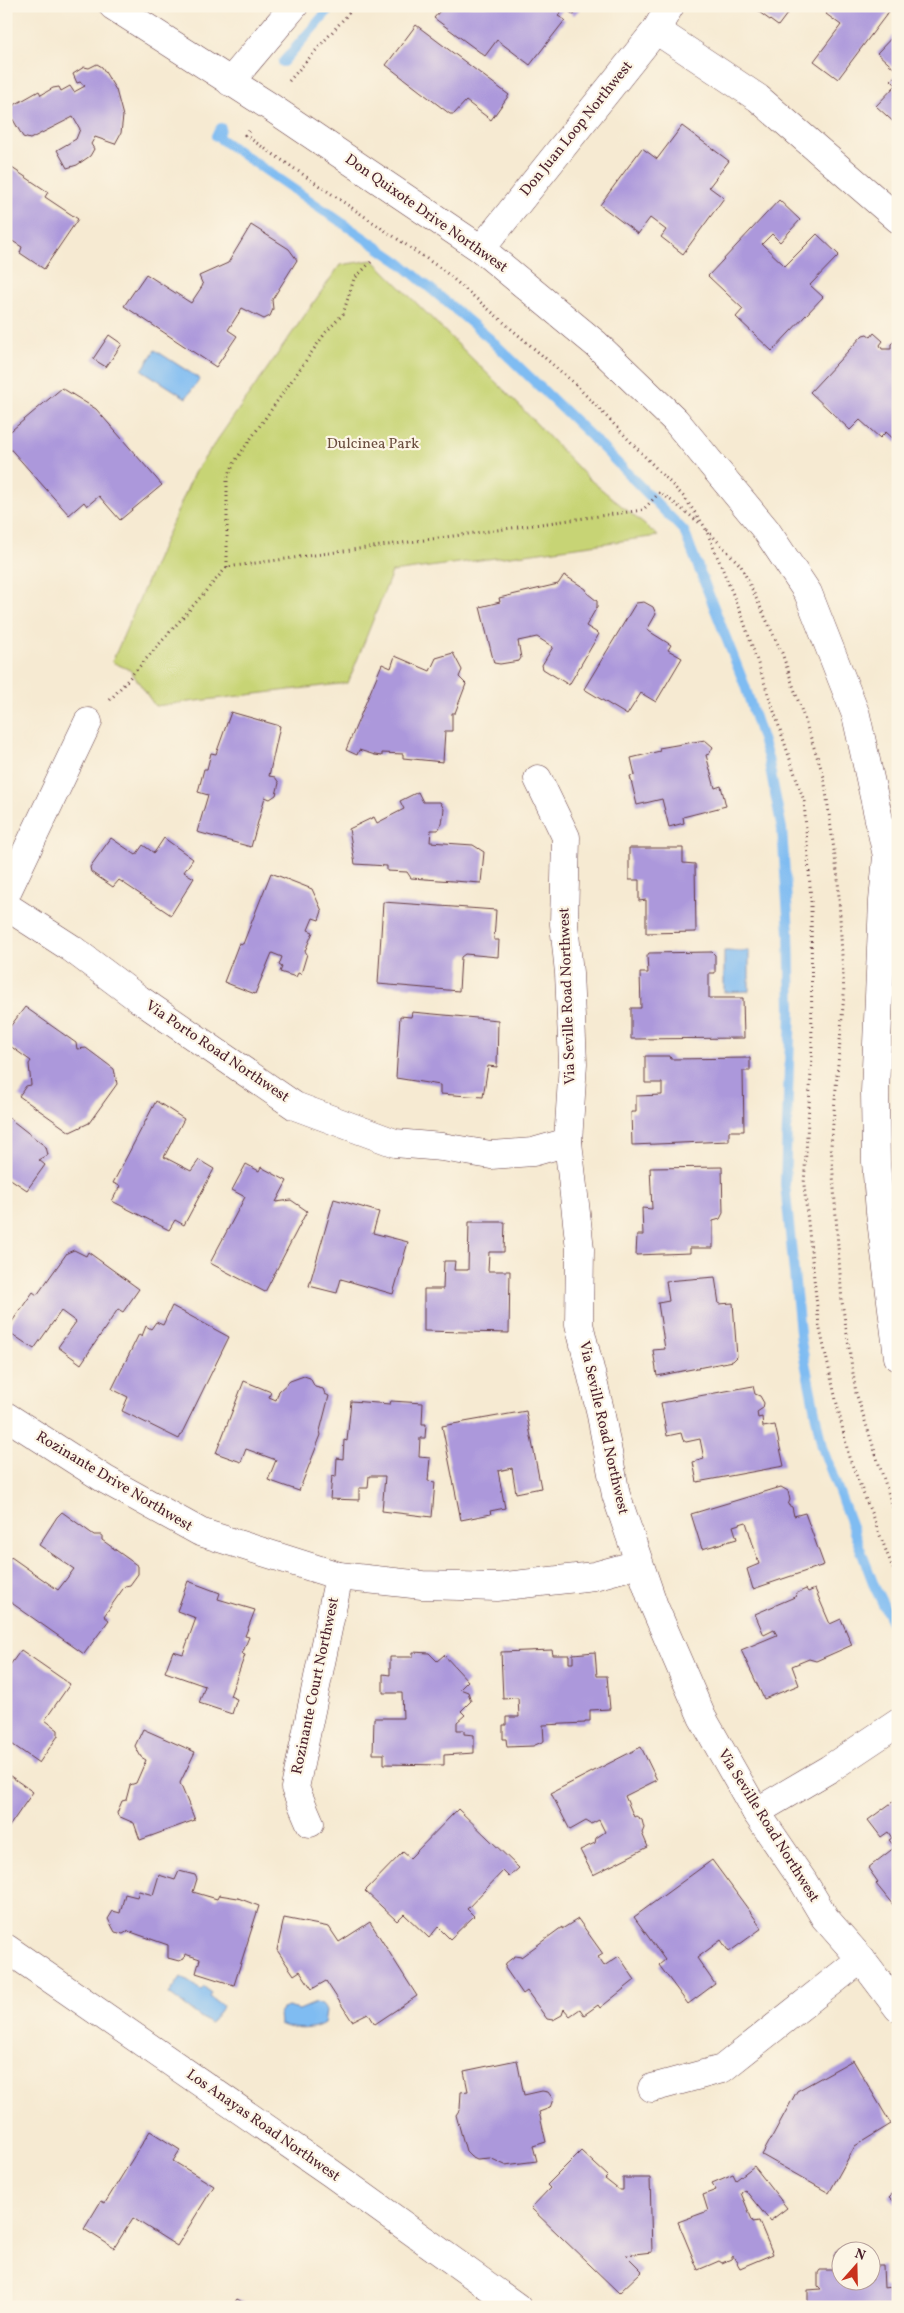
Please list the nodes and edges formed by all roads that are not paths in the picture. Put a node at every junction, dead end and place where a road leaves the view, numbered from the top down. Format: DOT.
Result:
graph roads {
  1 [pos="113,6"];
  2 [pos="294,6"];
  3 [pos="670,6"];
  4 [pos="656,30"];
  5 [pos="230,82"];
  6 [pos="898,219"];
  7 [pos="481,249"];
  8 [pos="88,722"];
  9 [pos="538,779"];
  10 [pos="892,855"];
  11 [pos="6,894"];
  12 [pos="6,906"];
  13 [pos="568,1142"];
  14 [pos="897,1352"];
  15 [pos="6,1416"];
  16 [pos="638,1564"];
  17 [pos="339,1576"];
  18 [pos="898,1723"];
  19 [pos="756,1812"];
  20 [pos="310,1823"];
  21 [pos="6,1948"];
  22 [pos="862,1959"];
  23 [pos="898,2008"];
  24 [pos="652,2088"];
  25 [pos="517,2307"];
  1 -- 5 [label="street, Don Quixote Drive Northwest"];
  2 -- 5 [label="street"];
  3 -- 4 [label="street, Don Juan Loop Northwest"];
  4 -- 6 [label="street"];
  4 -- 7 [label="street, Don Juan Loop Northwest"];
  5 -- 7 [label="street, Don Quixote Drive Northwest"];
  7 -- 10 [label="street, Don Quixote Drive Northwest"];
  8 -- 11 [label="street"];
  9 -- 13 [label="street, Via Seville Road Northwest"];
  10 -- 14 [label="street, Don Quixote Drive Northwest"];
  12 -- 13 [label="street, Via Porto Road Northwest"];
  13 -- 16 [label="street, Via Seville Road Northwest"];
  15 -- 17 [label="street, Rozinante Drive Northwest"];
  16 -- 17 [label="street, Rozinante Drive Northwest"];
  16 -- 19 [label="street, Via Seville Road Northwest"];
  17 -- 20 [label="street, Rozinante Court Northwest"];
  18 -- 19 [label="street"];
  19 -- 22 [label="street, Via Seville Road Northwest"];
  21 -- 25 [label="street, Los Anayas Road Northwest"];
  22 -- 23 [label="street, Via Seville Road Northwest"];
  22 -- 24 [label="street"];
}
